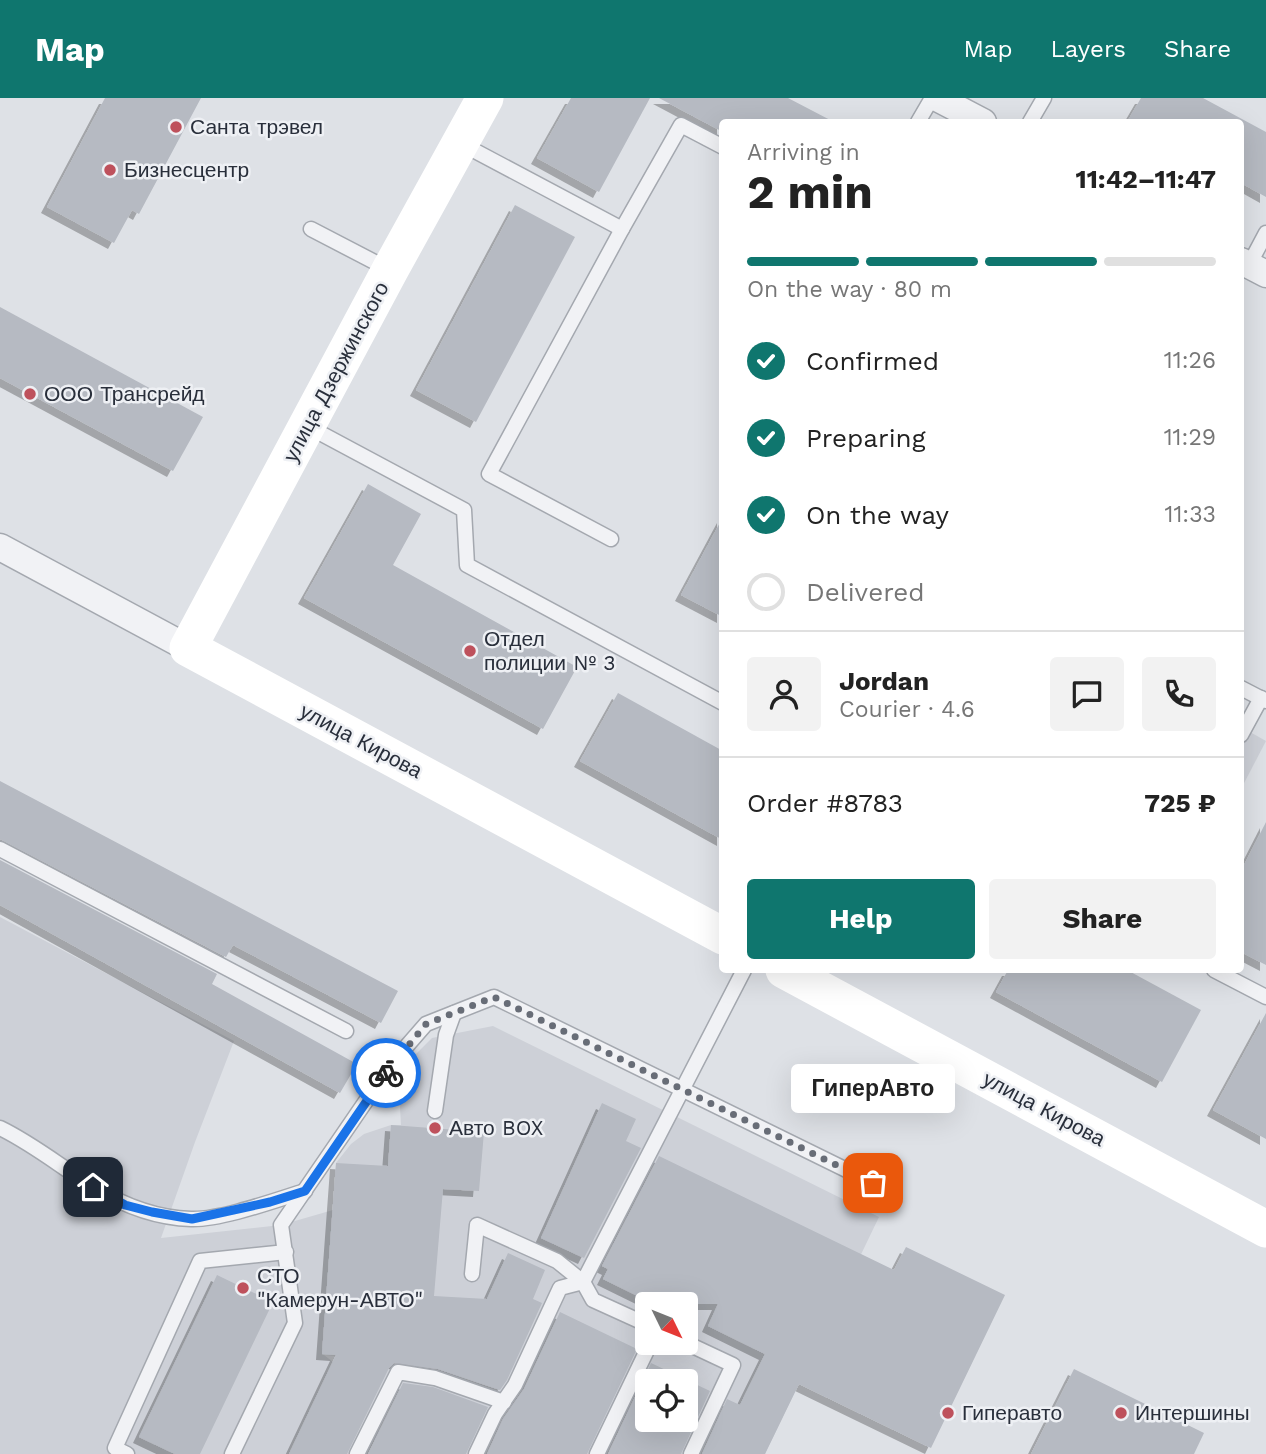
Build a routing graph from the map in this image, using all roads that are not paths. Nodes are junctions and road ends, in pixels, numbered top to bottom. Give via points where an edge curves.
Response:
1 (485, 98) edge
2 (934, 98) edge
3 (1044, 98) edge
4 (920, 119) edge
5 (976, 119) edge
6 (1032, 119) edge
7 (460, 143) junction
8 (719, 145) edge
9 (311, 229) dead end
10 (622, 229) junction
11 (1266, 233) edge
12 (1252, 267) edge
13 (390, 270) junction
14 (307, 426) junction
15 (611, 539) dead end
16 (0, 547) edge
17 (188, 648) junction
18 (1244, 690) edge
19 (1264, 700) edge
20 (719, 702) edge
21 (1244, 730) edge
22 (0, 849) edge
23 (719, 934) edge
24 (742, 973) edge
25 (790, 973) edge
26 (1220, 973) edge
27 (1266, 998) edge
28 (454, 1013) junction
29 (346, 1031) dead end
30 (682, 1088) junction
31 (435, 1111) dead end
32 (0, 1128) edge
33 (873, 1183) dead end
34 (305, 1191) junction
35 (1266, 1229) edge
36 (286, 1252) junction
37 (472, 1274) dead end
38 (583, 1282) junction
39 (635, 1319) edge
40 (698, 1349) edge
41 (645, 1355) edge
42 (504, 1402) junction
43 (127, 1454) edge
44 (232, 1454) edge
45 (357, 1454) edge
46 (476, 1454) edge
47 (597, 1454) edge
48 (691, 1454) edge

1 - 7 main road, улица Дзержинского
2 - 4 lane
2 - 5 street
3 - 6 lane
7 - 10 lane
7 - 13 main road, улица Дзержинского
8 - 10 lane via 681,125
9 - 13 lane
10 - 15 lane via 489,474
11 - 12 lane
13 - 14 main road, улица Дзержинского
14 - 17 main road, улица Дзержинского
14 - 20 lane via 464,510 467,565
16 - 17 street, улица Кирова
17 - 23 main road, улица Кирова
18 - 19 lane
19 - 21 lane
22 - 29 lane
24 - 30 lane
25 - 35 main road, улица Кирова
26 - 27 lane
28 - 30 lane via 494,997
28 - 31 lane via 446,1035
28 - 34 lane via 426,1024 392,1063
30 - 33 lane
30 - 38 lane
32 - 34 lane via 125,1205 152,1212 192,1219
34 - 36 lane via 281,1225
36 - 43 lane via 200,1261 115,1448
36 - 44 lane via 295,1323
37 - 38 lane via 477,1225 556,1261
38 - 39 lane via 593,1300
38 - 42 lane via 560,1288
40 - 48 lane via 733,1365
41 - 47 lane
42 - 45 lane via 435,1378 398,1372
42 - 46 lane

